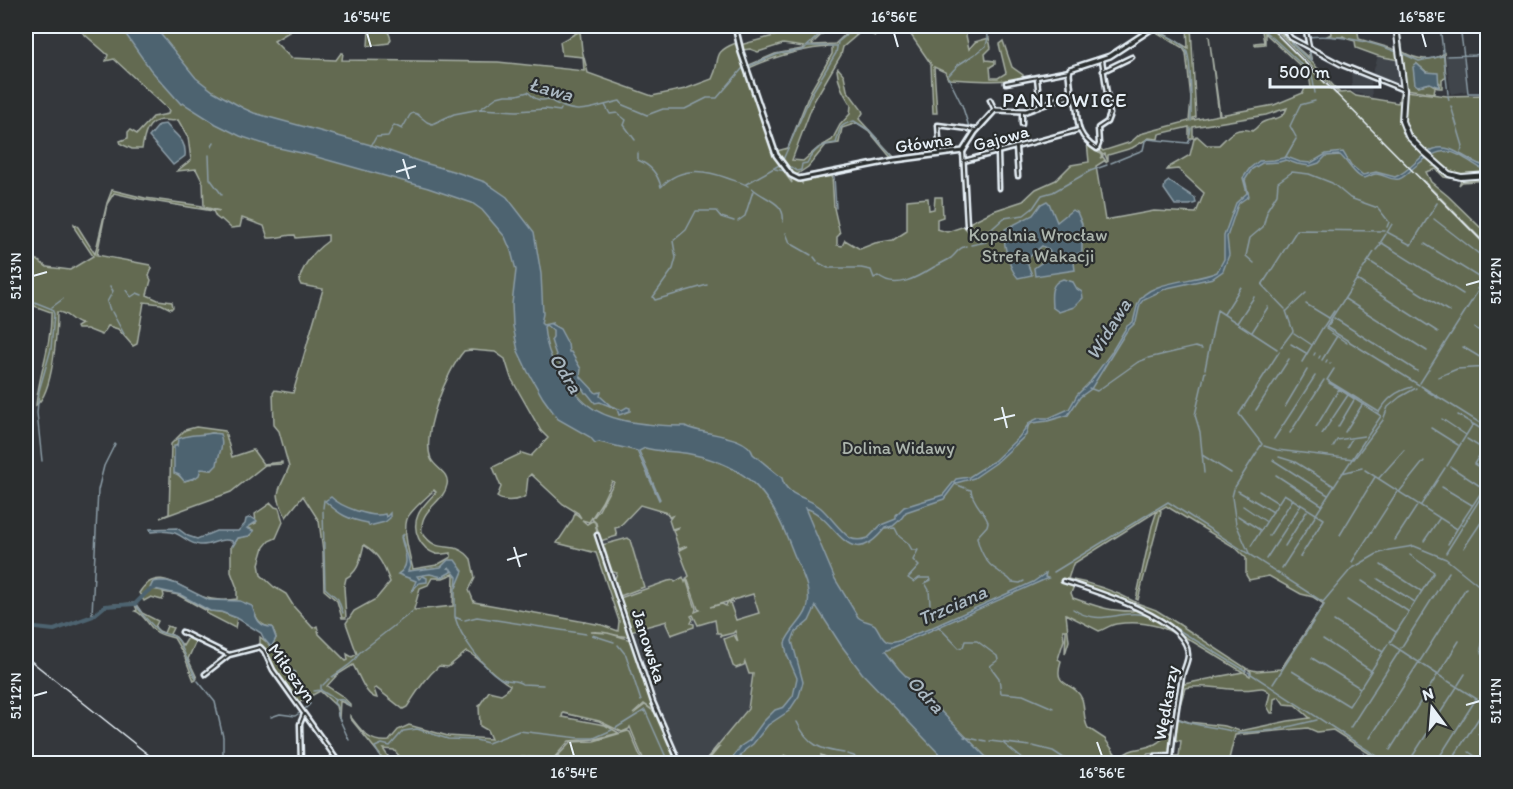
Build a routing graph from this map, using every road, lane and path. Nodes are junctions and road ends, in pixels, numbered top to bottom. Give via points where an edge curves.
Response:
1 (735, 26) edge
2 (1156, 26) edge
3 (1281, 26) edge
4 (1305, 26) edge
5 (1396, 26) edge
6 (1309, 47) junction
7 (1132, 57) dead end
8 (1102, 60) junction
9 (1069, 71) junction
10 (1103, 71) junction
11 (1037, 78) junction
12 (1006, 82) dead end
13 (1404, 90) junction
14 (1070, 94) junction
15 (990, 100) dead end
16 (1040, 106) junction
17 (995, 110) junction
18 (1022, 112) junction
19 (1022, 124) dead end
20 (976, 130) junction
21 (1078, 130) junction
22 (1016, 148) junction
23 (963, 151) junction
24 (998, 153) junction
25 (940, 154) junction
26 (964, 161) junction
27 (1018, 176) dead end
28 (1488, 176) edge
29 (999, 188) dead end
30 (967, 225) dead end
31 (597, 534) dead end
32 (1063, 581) dead end
33 (182, 632) dead end
34 (229, 655) junction
35 (205, 674) dead end
36 (305, 713) junction
37 (1171, 756) junction
38 (301, 764) edge
39 (340, 764) edge
40 (680, 764) edge
41 (1154, 764) edge
42 (1171, 764) edge

1 - 25 street, Główna via 775,153 796,178
2 - 8 street
3 - 6 street via 1288,36
4 - 6 street
5 - 13 main road
6 - 13 street
7 - 10 street
8 - 9 street
8 - 10 street
9 - 11 street
9 - 14 street
10 - 21 street via 1110,114 1098,128 1096,149
11 - 12 street
11 - 16 street
13 - 28 main road via 1403,126 1415,145 1456,176
14 - 16 street
14 - 21 street via 1075,101
15 - 17 street
16 - 18 street
17 - 18 street
17 - 20 street, Główna
18 - 19 street
20 - 23 street, Główna
20 - 25 street via 938,125
21 - 22 street, Gajowa
22 - 24 street, Gajowa
22 - 27 street
23 - 25 street, Główna
23 - 26 street
24 - 26 street, Gajowa
24 - 29 street
26 - 30 street
31 - 40 street, Janowska via 653,702
32 - 37 street, Wędkarzy via 1149,614 1180,635 1188,656
33 - 34 street
34 - 35 street, Miłoszyn
34 - 36 street, Miłoszyn via 256,647 262,649
36 - 38 street via 300,724
36 - 39 street, Miłoszyn
37 - 41 street via 1155,756
37 - 42 street, Wędkarzy

